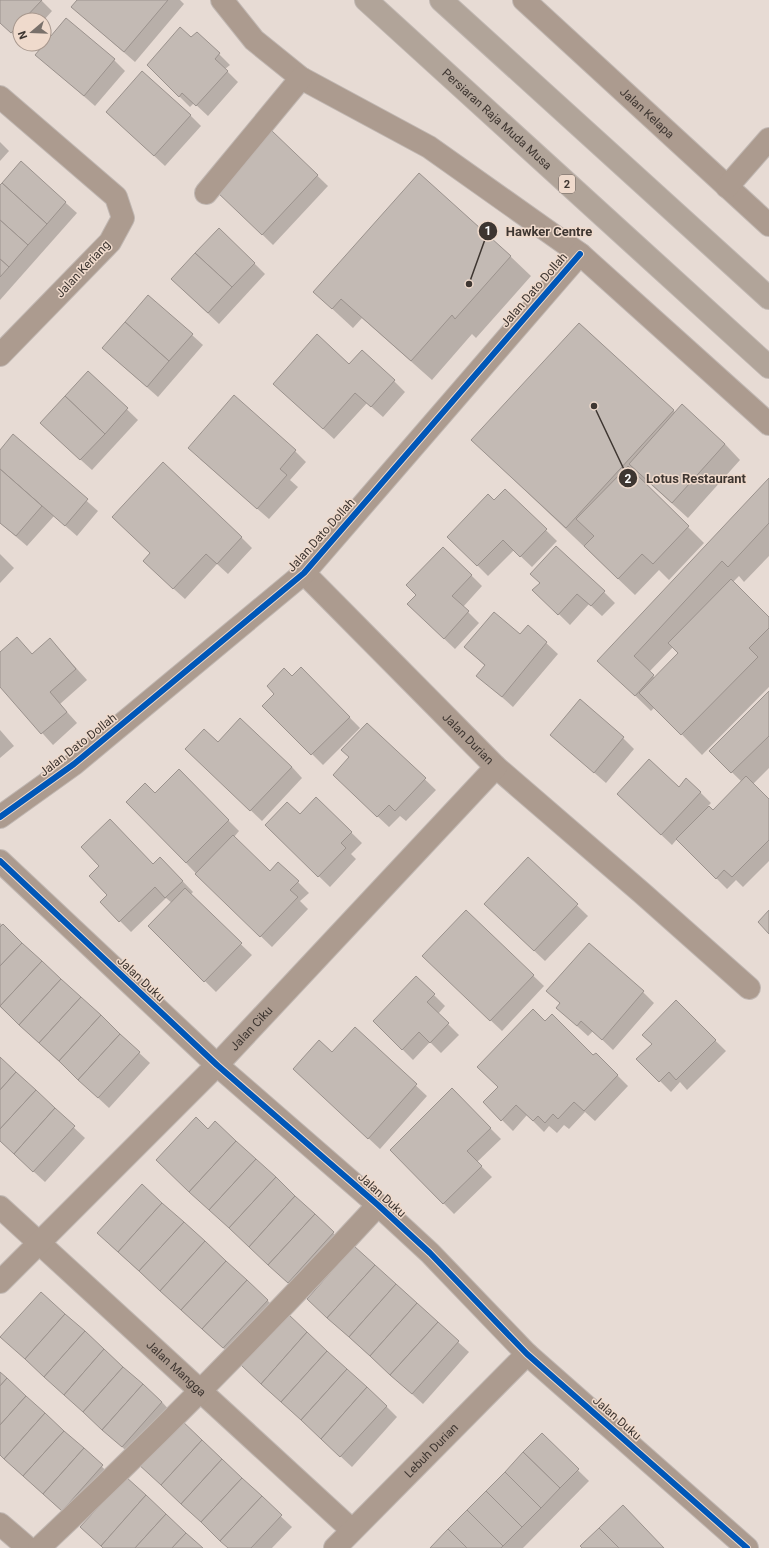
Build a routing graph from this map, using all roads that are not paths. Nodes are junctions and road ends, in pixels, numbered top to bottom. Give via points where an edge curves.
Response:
1 (222, 0) edge
2 (366, 0) edge
3 (441, 0) edge
4 (524, 0) edge
5 (301, 78) junction
6 (0, 97) edge
7 (769, 139) edge
8 (727, 187) junction
9 (206, 193) dead end
10 (769, 225) edge
11 (580, 254) junction
12 (769, 298) edge
13 (0, 355) edge
14 (769, 367) edge
15 (769, 424) edge
16 (304, 573) junction
17 (496, 768) junction
18 (0, 817) edge
19 (0, 861) edge
20 (749, 988) dead end
21 (216, 1065) junction
22 (378, 1205) junction
23 (0, 1207) edge
24 (38, 1243) junction
25 (0, 1282) edge
26 (528, 1354) junction
27 (200, 1389) junction
28 (0, 1524) edge
29 (352, 1530) junction
30 (738, 1545) edge
31 (28, 1548) edge
32 (39, 1548) edge
33 (335, 1548) edge

1 - 5 street via 254,40
2 - 14 highway, Persiaran Raja Muda Musa / 2
3 - 12 highway
4 - 8 street, Jalan Kelapa
5 - 9 street
5 - 11 street via 429,147
6 - 13 street, Jalan Keriang via 116,196 122,218 110,242
7 - 8 street
8 - 10 street, Jalan Kelapa
11 - 15 street
11 - 16 street, Jalan Dato Dollah
16 - 17 street, Jalan Durian
16 - 18 street, Jalan Dato Dollah via 74,764
17 - 20 street, Jalan Durian
17 - 21 street, Jalan Ciku
19 - 21 street, Jalan Duku
21 - 22 street, Jalan Duku
21 - 24 street, Jalan Ciku
22 - 26 street, Jalan Duku via 430,1253
22 - 27 street via 293,1297
23 - 24 street, Jalan Mangga
24 - 25 street, Jalan Ciku
24 - 27 street, Jalan Mangga
26 - 29 street, Lebuh Durian
26 - 30 street, Jalan Duku
27 - 29 street, Jalan Mangga
27 - 32 street via 117,1475
28 - 31 street
29 - 33 street, Lebuh Durian

